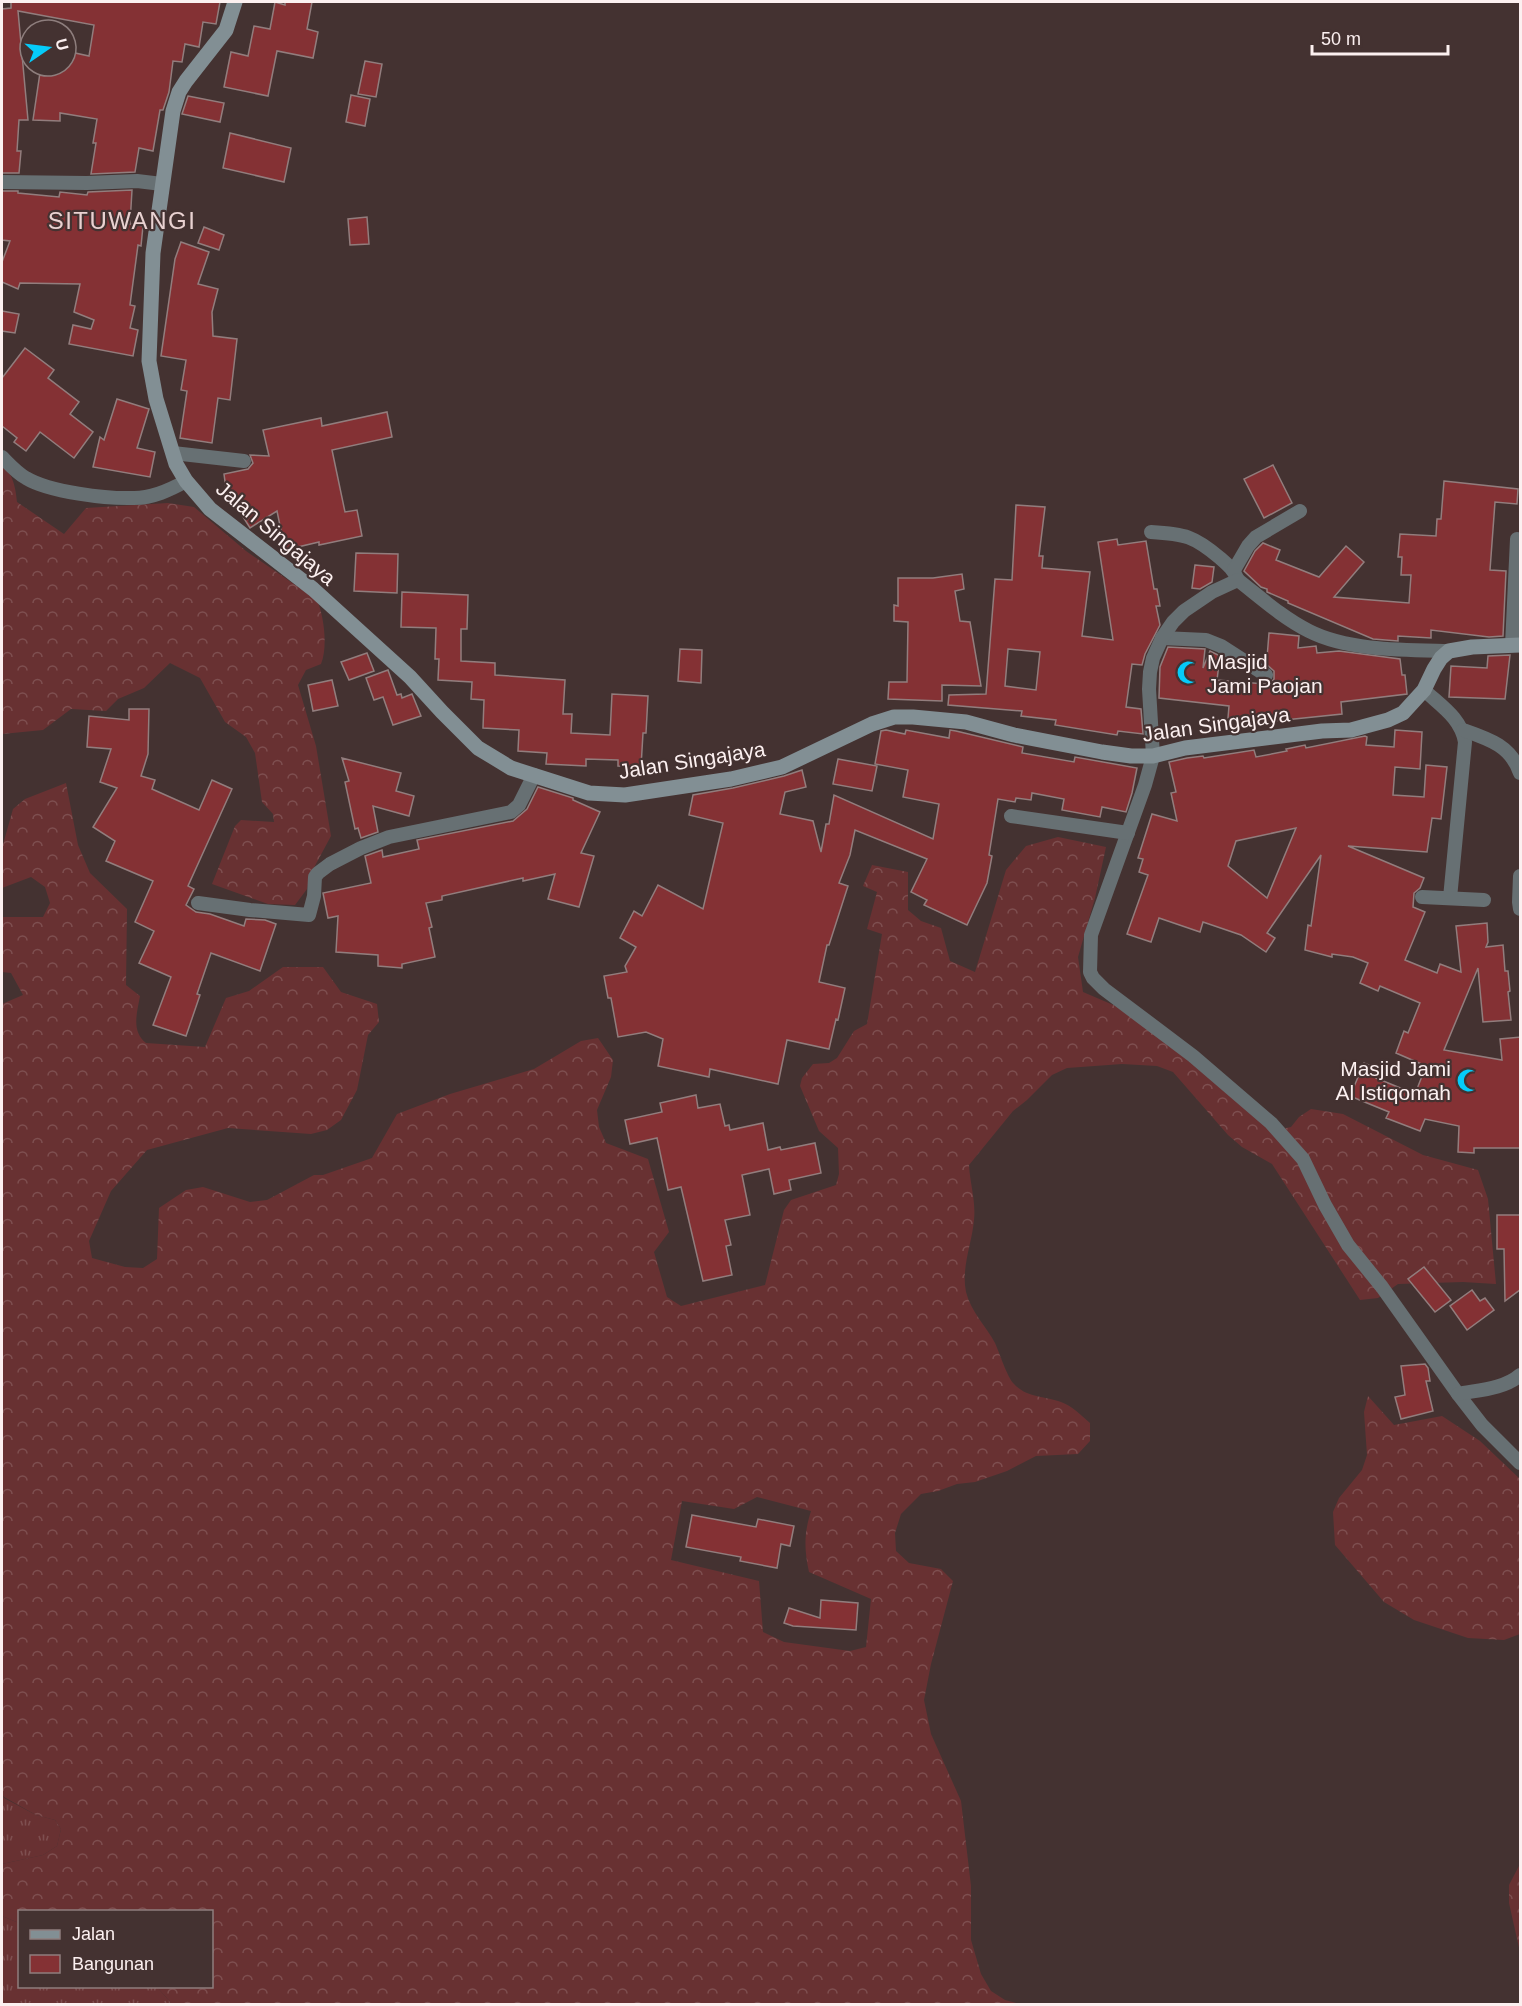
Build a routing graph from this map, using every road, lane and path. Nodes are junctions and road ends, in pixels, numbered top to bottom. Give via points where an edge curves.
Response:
1 (235, 2) edge
2 (2, 182) edge
3 (162, 184) junction
4 (173, 453) junction
5 (2, 457) edge
6 (244, 461) dead end
7 (186, 481) junction
8 (1300, 511) dead end
9 (1151, 532) dead end
10 (1517, 539) dead end
11 (1236, 575) junction
12 (1162, 638) junction
13 (1516, 645) edge
14 (1449, 651) junction
15 (1266, 675) dead end
16 (1424, 690) junction
17 (1463, 730) junction
18 (1153, 756) junction
19 (1521, 773) edge
20 (534, 775) junction
21 (1011, 816) dead end
22 (1128, 833) junction
23 (1521, 876) edge
24 (1422, 897) dead end
25 (1450, 898) junction
26 (1484, 900) dead end
27 (198, 903) dead end
28 (1521, 909) edge
29 (1521, 1376) edge
30 (1458, 1394) junction
31 (1521, 1463) edge

1 - 3 street, Jalan Singajaya via 226,30 179,92
2 - 3 street
3 - 4 street, Jalan Singajaya via 153,253 149,361
4 - 6 street
4 - 7 street, Jalan Singajaya
5 - 7 street via 25,478 79,493 135,498 165,493
7 - 20 street, Jalan Singajaya via 210,509 313,589 388,657 478,748 511,768
8 - 11 street via 1256,537
9 - 11 street via 1178,534 1202,542
10 - 13 street
11 - 12 street via 1184,611
11 - 14 street via 1272,608 1309,631 1335,641
12 - 15 street via 1206,640
12 - 18 street via 1150,672
13 - 14 street
14 - 16 street, Jalan Singajaya
16 - 17 street via 1457,719
16 - 18 street, Jalan Singajaya via 1403,713 1351,730 1185,747
17 - 19 street via 1495,741 1516,762
17 - 25 street via 1464,763
18 - 20 street, Jalan Singajaya via 1102,752 966,722 894,717 782,767 731,779 625,795 589,793
18 - 22 street
20 - 27 street via 519,805 511,812 389,837 330,864 315,878 309,915
21 - 22 street
22 - 30 street via 1091,934 1089,964 1093,978 1193,1056 1279,1132 1303,1160 1348,1245
23 - 28 street
24 - 25 street
25 - 26 street
29 - 30 street via 1496,1387
30 - 31 street via 1482,1425

